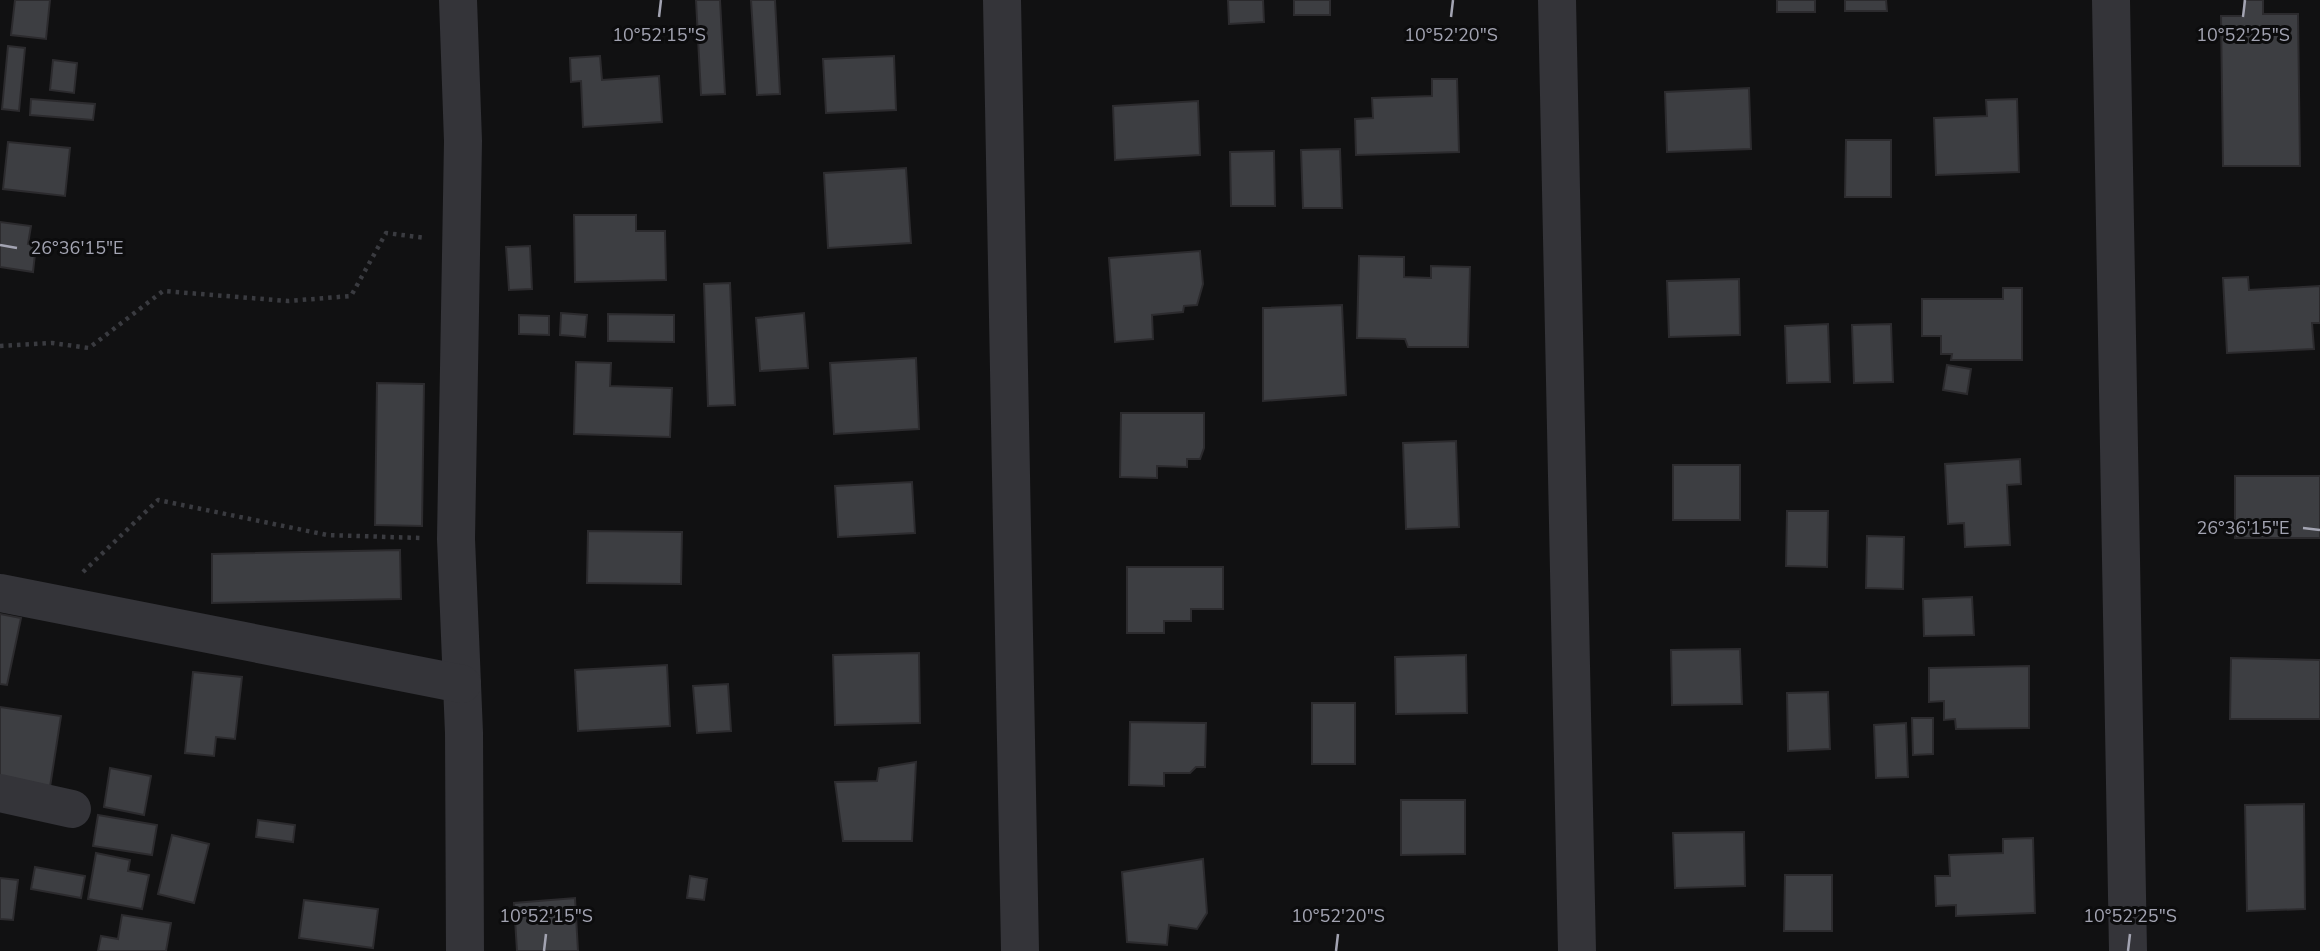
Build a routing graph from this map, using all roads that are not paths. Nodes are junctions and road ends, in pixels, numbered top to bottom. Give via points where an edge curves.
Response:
1 (458, 0) edge
2 (1002, 0) edge
3 (1557, 0) edge
4 (2111, 0) edge
5 (0, 593) edge
6 (462, 684) junction
7 (0, 793) edge
8 (72, 809) dead end
9 (466, 951) edge
10 (1020, 951) edge
11 (1577, 951) edge
12 (2128, 951) edge

1 - 6 street via 463,141 456,539
2 - 10 street
3 - 11 street
4 - 12 street
5 - 6 street
6 - 9 street
7 - 8 street

